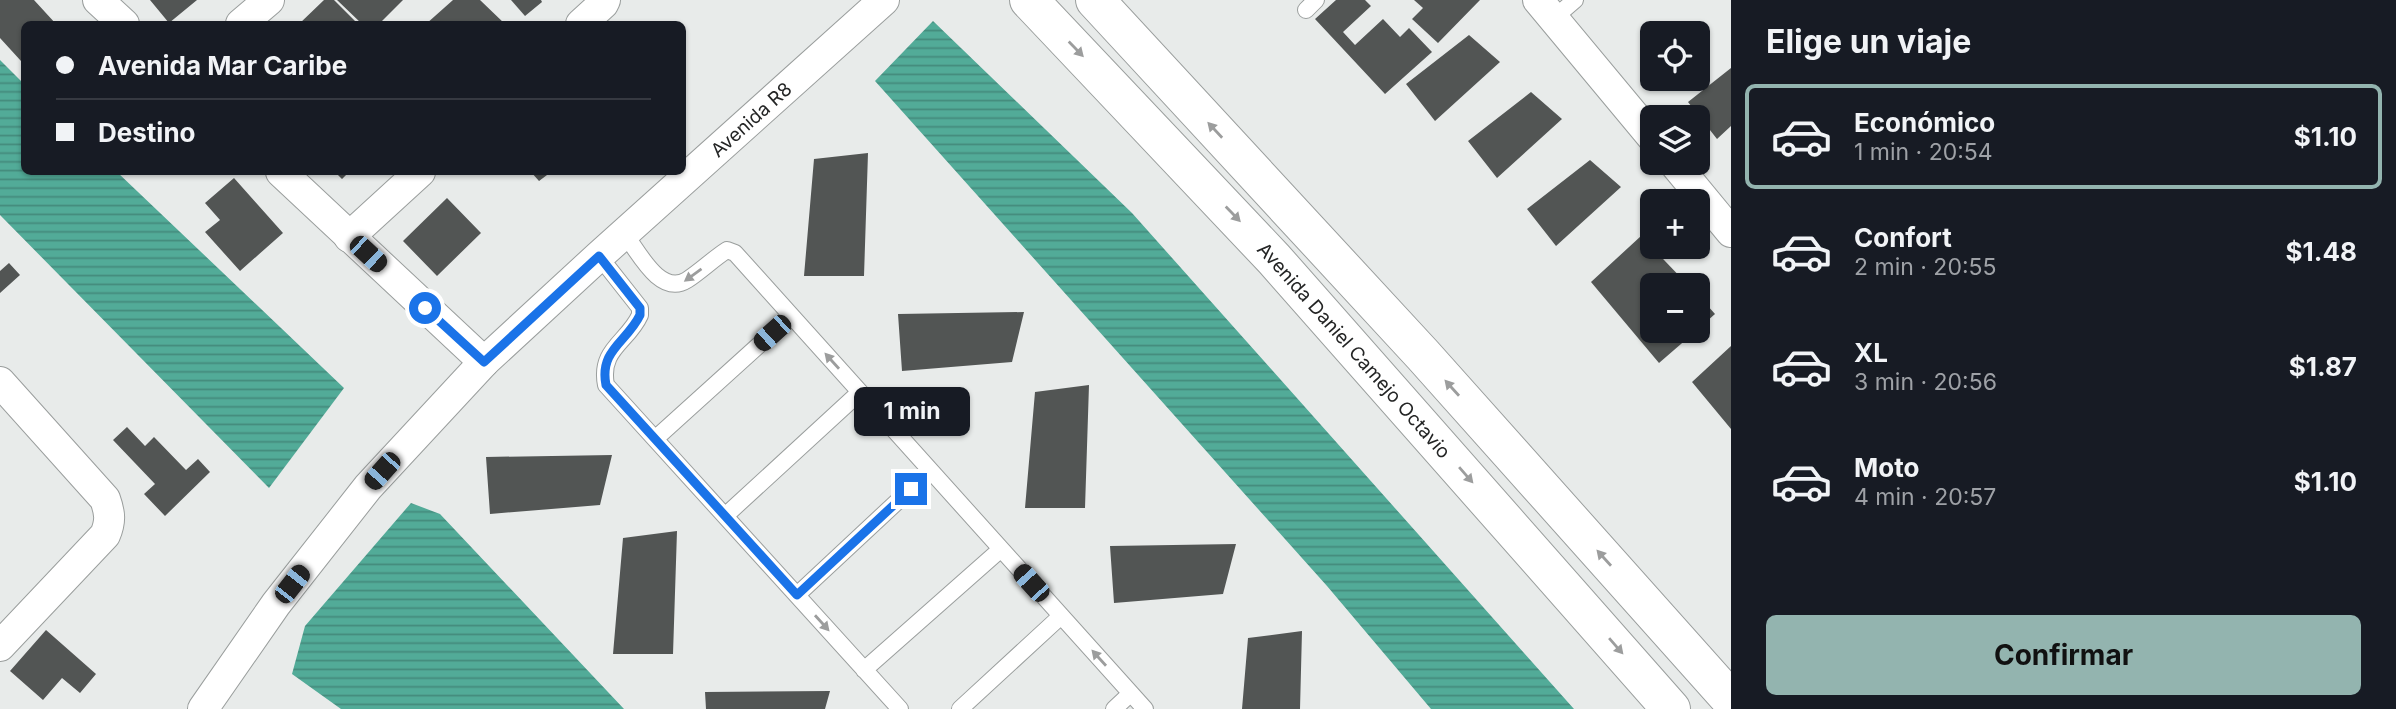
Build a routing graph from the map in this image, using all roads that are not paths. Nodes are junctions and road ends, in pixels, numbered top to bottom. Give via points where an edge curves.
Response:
1 (98, 0) edge
2 (269, 0) edge
3 (605, 0) edge
4 (884, 0) edge
5 (1029, 0) edge
6 (1095, 0) edge
7 (1555, 6) edge
8 (121, 21) edge
9 (245, 21) edge
10 (584, 21) edge
11 (1640, 121) edge
12 (284, 175) edge
13 (417, 175) edge
14 (1684, 175) edge
15 (1731, 232) edge
16 (624, 233) junction
17 (349, 237) junction
18 (599, 256) junction
19 (791, 316) junction
20 (484, 362) junction
21 (0, 382) edge
22 (860, 392) junction
23 (655, 439) junction
24 (930, 471) junction
25 (725, 516) junction
26 (1001, 550) junction
27 (797, 595) junction
28 (1061, 616) junction
29 (0, 646) edge
30 (864, 670) junction
31 (1130, 694) junction
32 (1731, 700) edge
33 (203, 709) edge
34 (900, 709) edge
35 (960, 709) edge
36 (1114, 709) edge
37 (1144, 709) edge
38 (1671, 709) edge

1 - 8 street
2 - 9 street
3 - 10 street
4 - 16 street, Avenida R8
5 -> 38 street, Avenida Daniel Camejo Octavio via 1274,258
32 -> 6 street via 1423,355
7 - 11 street
12 - 17 street
13 - 17 street
14 - 15 street
16 - 18 street, Avenida R8
19 -> 16 lane via 735,253 726,250 674,285 663,282
17 - 20 street
18 - 20 street, Avenida R8
18 - 23 lane via 640,308 640,315 608,356 606,385
22 -> 19 lane
19 - 23 lane
20 - 33 street, Avenida R8 via 368,487 276,604
21 - 29 street via 105,499 110,514 104,535
22 - 24 lane
22 - 25 lane
23 - 25 lane
24 - 26 lane
24 - 27 lane
25 - 27 lane
26 - 28 lane
26 - 30 lane
27 -> 30 lane
31 -> 28 lane
28 - 35 lane
30 - 34 lane
31 - 36 lane
31 - 37 lane

